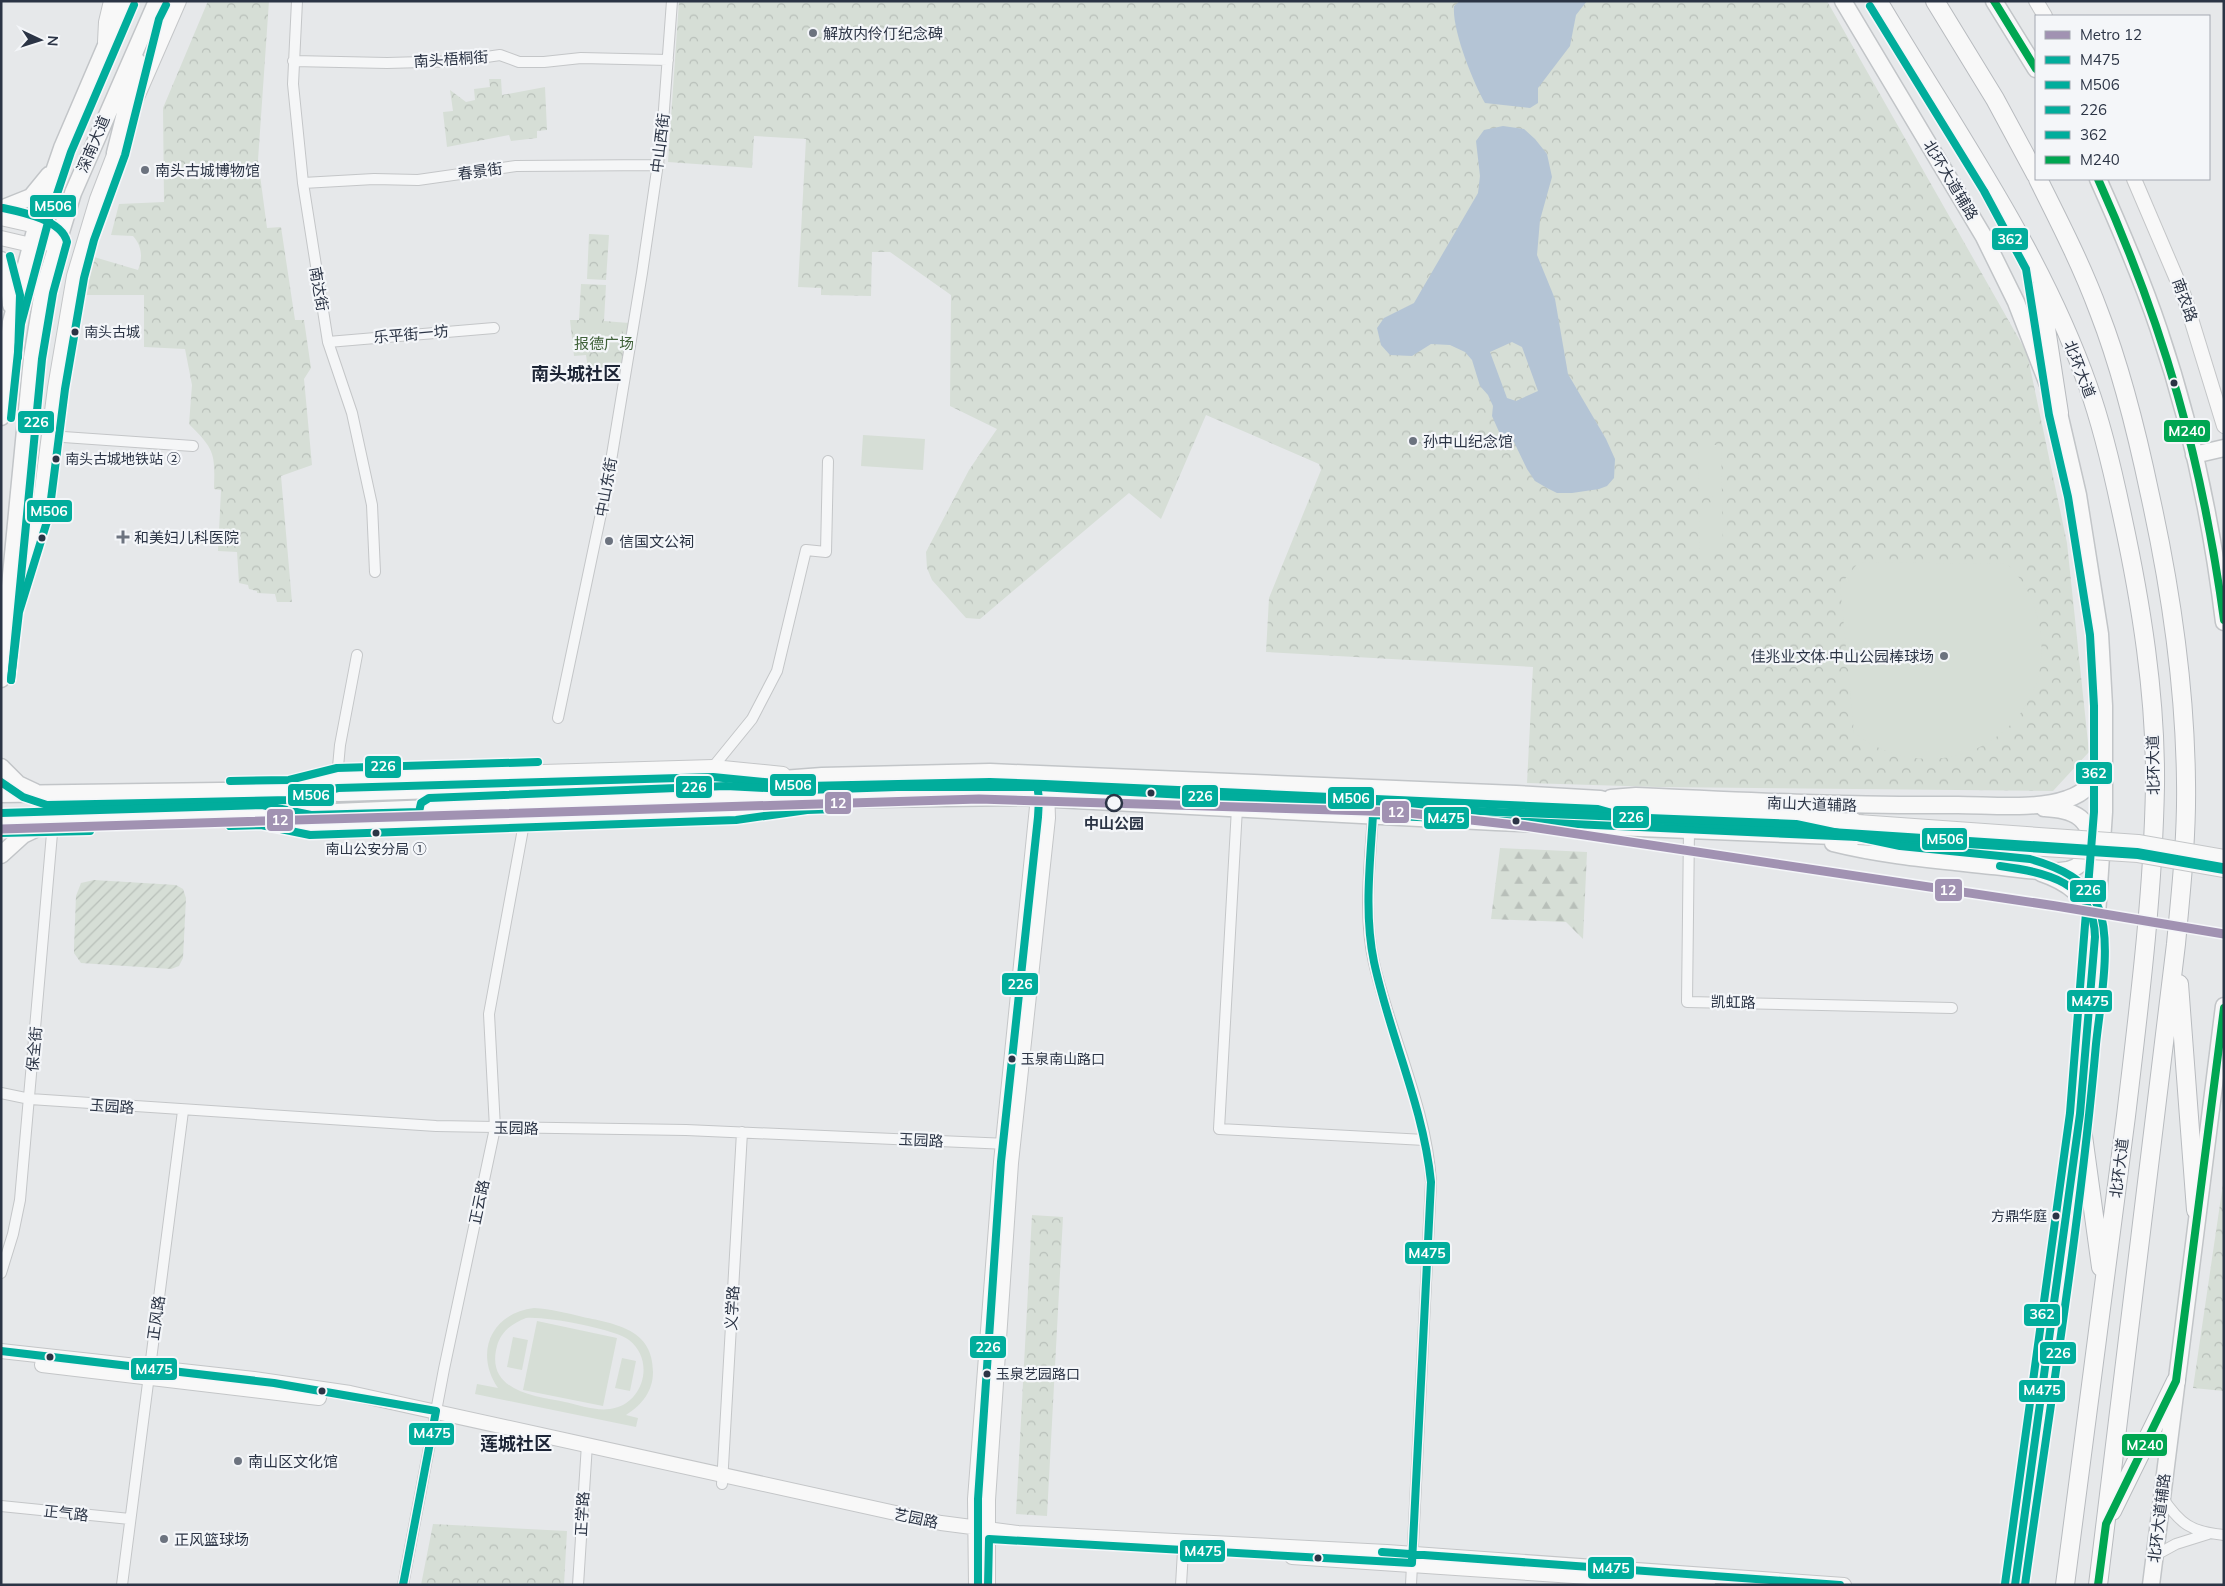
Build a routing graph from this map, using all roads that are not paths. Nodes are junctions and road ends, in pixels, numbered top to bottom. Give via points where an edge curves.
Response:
1 (111, 1) edge
2 (125, 1) edge
3 (179, 1) edge
4 (297, 1) edge
5 (672, 1) edge
6 (1843, 1) edge
7 (1878, 1) edge
8 (1935, 1) edge
9 (1994, 1) edge
10 (2036, 1) edge
11 (154, 9) edge
12 (2044, 15) edge
13 (104, 48) junction
14 (668, 60) junction
15 (293, 61) junction
16 (2035, 67) edge
17 (62, 148) junction
18 (115, 153) junction
19 (659, 165) junction
20 (2035, 173) edge
21 (2038, 180) edge
22 (2098, 180) edge
23 (2134, 180) edge
24 (302, 183) junction
25 (1, 209) edge
26 (1, 218) edge
27 (36, 226) junction
28 (1, 238) edge
29 (57, 242) junction
30 (31, 245) junction
31 (1, 260) edge
32 (2036, 266) junction
33 (640, 284) joint
34 (12, 322) junction
35 (494, 328) dead end
36 (328, 342) junction
37 (2059, 413) junction
38 (1, 417) edge
39 (2224, 426) edge
40 (49, 436) junction
41 (193, 446) dead end
42 (2224, 448) edge
43 (2194, 455) junction
44 (828, 461) dead end
45 (375, 572) dead end
46 (9, 610) junction
47 (2224, 622) edge
48 (357, 655) dead end
49 (1, 680) edge
50 (558, 718) dead end
51 (2104, 761) junction
52 (1, 767) edge
53 (713, 767) junction
54 (1045, 774) junction
55 (806, 776) junction
56 (337, 778) junction
57 (290, 790) junction
58 (1, 794) edge
59 (47, 795) junction
60 (1043, 798) junction
61 (1600, 799) junction
62 (648, 800) junction
63 (806, 800) junction
64 (2024, 805) junction
65 (1237, 808) junction
66 (633, 814) junction
67 (1373, 815) junction
68 (262, 816) junction
69 (526, 818) junction
70 (53, 822) junction
71 (1, 823) edge
72 (1599, 825) junction
73 (1796, 826) junction
74 (1689, 829) junction
75 (1858, 829) junction
76 (1, 855) edge
77 (2224, 856) edge
78 (2029, 869) junction
79 (2224, 870) edge
80 (2095, 944) junction
81 (2176, 944) junction
82 (2224, 1006) edge
83 (1952, 1008) dead end
84 (1, 1094) edge
85 (25, 1099) junction
86 (1, 1102) edge
87 (184, 1111) junction
88 (2080, 1114) junction
89 (495, 1128) junction
90 (742, 1132) junction
91 (1426, 1140) junction
92 (1008, 1144) junction
93 (2196, 1210) junction
94 (1, 1273) edge
95 (2104, 1293) junction
96 (1, 1351) edge
97 (1, 1360) edge
98 (149, 1372) junction
99 (2176, 1381) junction
100 (435, 1415) junction
101 (586, 1449) junction
102 (722, 1479) junction
103 (2162, 1496) junction
104 (1, 1506) edge
105 (130, 1519) junction
106 (2106, 1524) junction
107 (982, 1533) junction
108 (2209, 1534) junction
109 (2224, 1535) edge
110 (1183, 1551) junction
111 (2154, 1556) junction
112 (1412, 1559) junction
113 (122, 1585) edge
114 (403, 1585) edge
115 (578, 1585) edge
116 (976, 1585) edge
117 (988, 1585) edge
118 (1182, 1585) edge
119 (1411, 1585) edge
120 (1708, 1585) edge
121 (1844, 1585) edge
122 (2016, 1585) edge
123 (2065, 1585) edge
124 (2098, 1585) edge
125 (2102, 1585) edge
126 (2151, 1585) edge

1 - 13 street
2 - 13 main road, 深南大道
3 - 18 street
4 - 15 street, 南达街
5 - 14 street, 中山西街
6 - 37 main road, 北环大道辅路 via 1984,237 2016,302
7 - 32 highway, 北环大道 via 1993,186
8 - 20 highway via 1995,99
9 - 16 main road
10 - 12 street
11 - 18 main road
11 - 29 main road, 深南大道 via 90,150
13 - 17 main road, 深南大道
14 - 15 street, 南头梧桐街 via 581,58 519,62 500,55 460,61
14 - 19 street, 中山西街
15 - 24 street, 南达街 via 294,110
17 - 25 main road via 40,187 31,196
17 - 27 main road, 深南大道
18 - 40 street via 87,229 74,276
19 - 24 street, 春景街 via 516,166 418,180
19 - 33 street, 中山西街
21 - 81 highway, 北环大道 via 2100,313 2122,379 2160,537 2174,622 2184,719 2183,872
22 - 43 main road via 2160,331
23 - 39 street, 南农路 via 2184,296
24 - 36 street, 南达街
26 - 27 street
27 - 29 street
27 - 30 main road, 深南大道
28 - 30 street
29 - 30 street
29 - 46 main road, 深南大道 via 43,291 32,358
30 - 34 main road, 深南大道
31 - 34 main road via 10,290
32 - 37 highway
32 - 95 highway, 北环大道 via 2088,387 2113,472 2143,628 2152,712 2154,800 2146,948
33 - 50 street, 中山东街 via 607,485
34 - 38 main road, 深南大道
35 - 36 street, 乐平街一坊
36 - 45 street, 南达街 via 352,413 366,472 372,505
37 - 51 main road, 北环大道辅路 via 2078,495 2100,634
40 - 41 street
40 - 46 street via 39,514
42 - 43 main road
43 - 47 main road
44 - 53 street via 826,552 806,550 777,671 752,719
46 - 49 main road, 深南大道
48 - 56 street
51 - 64 main road via 2095,780 2085,790 2052,803
51 - 80 main road, 北环大道辅路 via 2102,868
52 - 59 main road via 18,784
53 - 55 street
53 - 56 street
54 - 55 main road
54 - 60 street
54 - 61 main road
55 - 57 main road via 413,792
56 - 57 street
57 - 59 main road
58 - 59 main road
60 - 63 main road
60 - 65 main road
60 - 92 street
61 - 64 main road, 南山大道辅路 via 1636,796 1814,805
61 - 72 street
61 - 73 main road via 1635,809
62 - 63 main road via 726,796
62 - 66 main road
62 - 68 main road
63 - 66 street via 736,810
64 - 78 main road via 2068,812 2081,819 2089,834 2089,853 2078,866 2058,871
65 - 67 main road
65 - 91 street via 1219,1129
66 - 69 street
67 - 72 main road
67 - 91 street via 1369,919 1373,956
68 - 69 street via 310,825
68 - 70 main road
69 - 89 street, 正云路 via 488,1014
70 - 71 main road
70 - 76 main road via 23,835
70 - 85 street, 保全街
72 - 74 main road
73 - 74 main road
73 - 75 main road
73 - 78 main road, 南山大道辅路 via 1891,855
74 - 83 street, 凯虹路 via 1687,1002
75 - 77 street, bridge via 2138,842
75 - 79 street, bridge via 2138,855
78 - 80 main road via 2056,879 2083,899 2093,917
80 - 88 main road, 北环大道辅路
81 - 93 highway
81 - 106 highway, 北环大道
82 - 93 main road, 北环大道辅路
84 - 85 street
85 - 86 street
85 - 87 street, 玉园路
85 - 94 street, 保全街 via 20,1200
87 - 89 street, 玉园路
87 - 98 street, 正风路
88 - 95 highway
88 - 122 main road, 北环大道辅路
89 - 90 street, 玉园路
89 - 100 street, 正云路
90 - 92 street, 玉园路
90 - 102 street, 义学路
91 - 112 street via 1430,1196
92 - 107 street via 988,1500
93 - 99 main road, 北环大道辅路
95 - 123 highway, 北环大道
96 - 98 street, 艺园路
97 - 98 street, 艺园路
98 - 100 street, 艺园路
98 - 105 street, 正风路
99 - 103 main road, 北环大道辅路
99 - 106 highway
100 - 101 street, 艺园路
100 - 114 street, 正云路
101 - 102 street, 艺园路
101 - 115 street, 正学路
102 - 107 street, 艺园路
103 - 108 street via 2182,1522
103 - 111 main road, 北环大道辅路
104 - 105 street, 正气路
105 - 113 street, 正风路
106 - 124 highway, 北环大道
106 - 125 highway
107 - 110 street, 艺园路 via 1017,1542
107 - 112 street, 艺园路
107 - 116 street
107 - 117 street
108 - 109 street
108 - 111 street via 2176,1544
110 - 112 street, 艺园路
110 - 118 street
111 - 126 main road, 北环大道辅路
112 - 119 street
112 - 120 street, 艺园路
112 - 121 street, 艺园路

